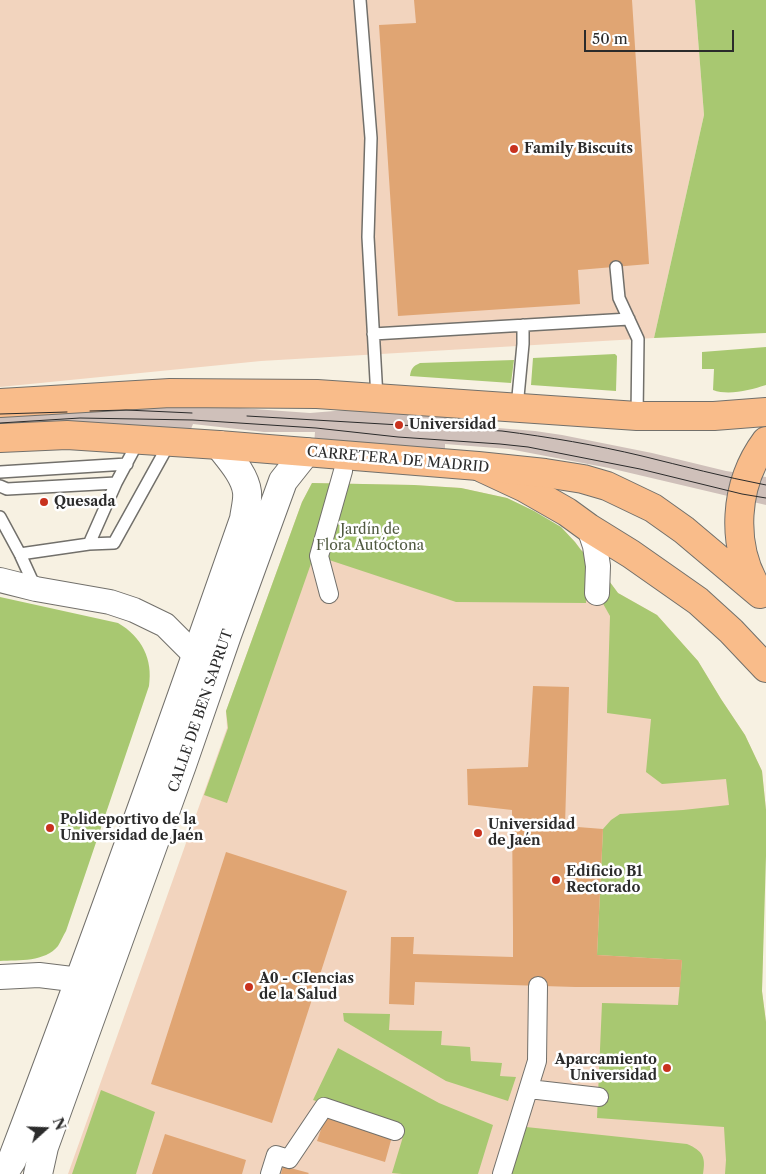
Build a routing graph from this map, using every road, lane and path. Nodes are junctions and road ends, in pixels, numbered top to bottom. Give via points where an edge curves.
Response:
1 (360, 0) edge
2 (616, 267) dead end
3 (629, 319) junction
4 (523, 325) junction
5 (373, 334) junction
6 (377, 398) junction
7 (0, 403) edge
8 (517, 407) junction
9 (766, 412) edge
10 (637, 416) junction
11 (0, 438) edge
12 (139, 439) junction
13 (170, 441) junction
14 (766, 441) edge
15 (219, 445) junction
16 (306, 452) junction
17 (127, 464) junction
18 (478, 466) junction
19 (343, 471) dead end
20 (0, 472) edge
21 (116, 483) junction
22 (0, 486) edge
23 (0, 517) edge
24 (589, 528) junction
25 (89, 544) junction
26 (20, 554) junction
27 (631, 554) junction
28 (0, 580) edge
29 (36, 589) junction
30 (328, 594) dead end
31 (763, 599) edge
32 (196, 656) junction
33 (766, 668) edge
34 (0, 977) edge
35 (80, 980) junction
36 (538, 986) dead end
37 (529, 1088) junction
38 (599, 1097) dead end
39 (395, 1131) dead end
40 (0, 1174) edge
41 (38, 1174) edge
42 (270, 1174) edge
43 (502, 1174) edge

1 - 5 lane via 371,138 368,237
2 - 3 lane via 619,298
3 - 4 lane
3 - 10 lane via 638,339
4 - 5 lane
4 - 8 lane
5 - 6 lane
6 - 7 main road via 317,394 170,393
6 - 8 main road
8 - 10 main road
9 - 10 main road
11 - 12 main road, CARRETERA DE MADRID via 67,435
12 - 13 main road, CARRETERA DE MADRID
12 - 17 lane
13 - 15 main road, CARRETERA DE MADRID
13 - 25 lane via 114,543
14 - 31 main road via 745,481 740,512 743,554
15 - 16 main road, CARRETERA DE MADRID
15 - 32 street, CALLE DE BEN SAPRUT via 243,478 247,499 244,519
16 - 18 main road, CARRETERA DE MADRID
16 - 41 street, CALLE DE BEN SAPRUT via 283,481 47,1138
17 - 20 lane
17 - 21 lane
18 - 24 main road via 525,488
18 - 31 main road, CARRETERA DE MADRID via 545,473 607,486 653,508 684,530
19 - 30 street via 319,556
21 - 22 lane via 6,490
21 - 25 lane
23 - 26 lane
24 - 27 main road
24 - 27 street via 598,566 597,593 605,574 617,559
25 - 26 lane
26 - 29 lane
27 - 33 main road via 698,601
28 - 29 street, CALLE DE BEN SAPRUT
29 - 32 street, CALLE DE BEN SAPRUT via 110,602 134,610 165,625
32 - 35 street, CALLE DE BEN SAPRUT
34 - 35 street via 39,975
35 - 40 street, CALLE DE BEN SAPRUT via 12,1160 6,1171
36 - 37 street via 537,1061
37 - 38 street
37 - 43 street
39 - 42 street via 324,1107 289,1160 276,1154

